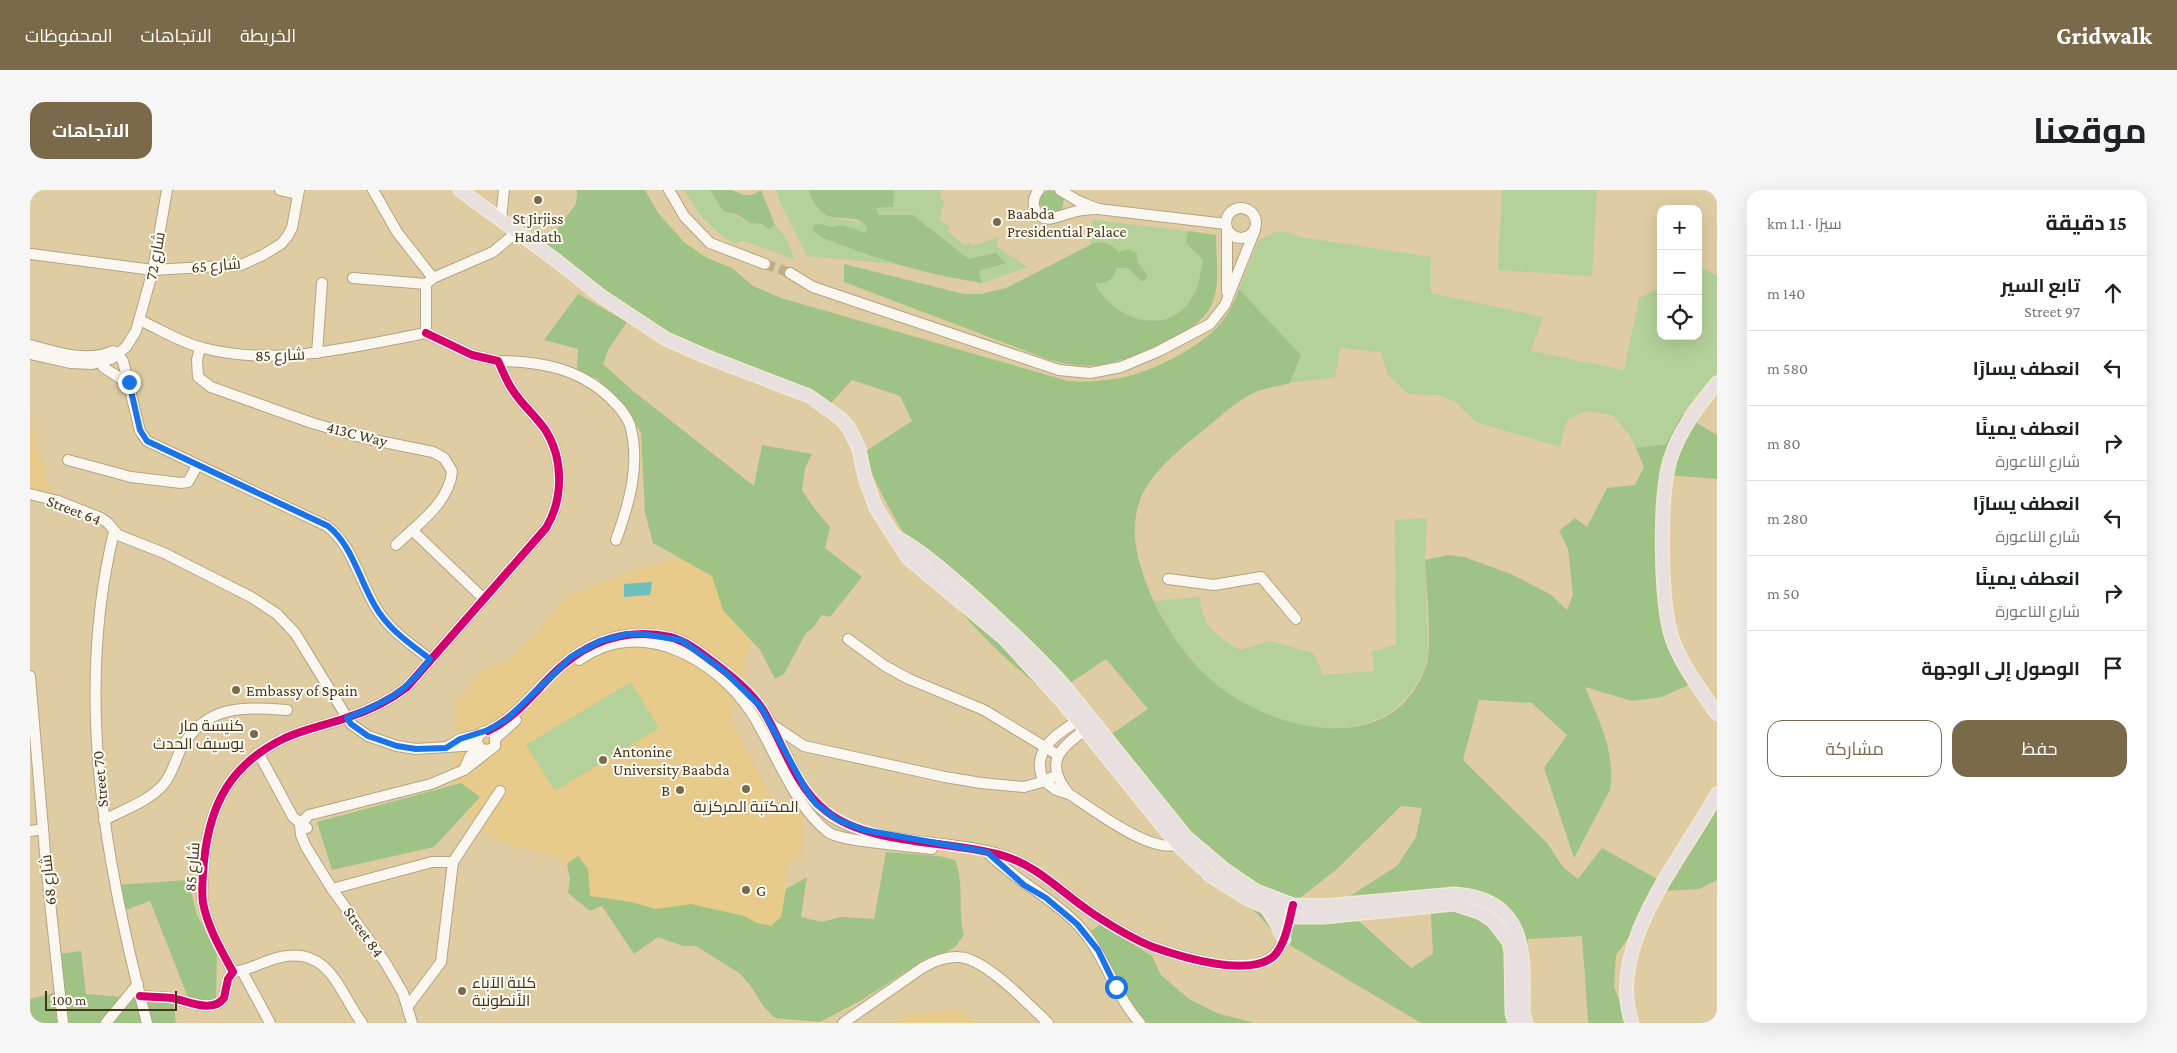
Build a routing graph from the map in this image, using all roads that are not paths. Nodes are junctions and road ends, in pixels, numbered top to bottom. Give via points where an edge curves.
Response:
1 (167, 190) edge
2 (280, 190) edge
3 (373, 190) edge
4 (460, 190) edge
5 (504, 190) edge
6 (669, 190) edge
7 (1039, 190) edge
8 (1060, 190) edge
9 (298, 192) edge
10 (1098, 209) junction
11 (501, 219) junction
12 (1226, 226) junction
13 (1255, 230) junction
14 (518, 232) junction
15 (31, 254) edge
16 (765, 264) tunnel mouth
17 (153, 270) junction
18 (790, 273) tunnel mouth
19 (354, 278) dead end
20 (430, 281) junction
21 (322, 283) dead end
22 (1227, 299) junction
23 (138, 323) junction
24 (426, 333) junction
25 (30, 345) edge
26 (200, 348) junction
27 (30, 354) edge
28 (317, 354) junction
29 (119, 359) junction
30 (498, 361) junction
31 (108, 369) junction
32 (1717, 383) edge
33 (130, 389) junction
34 (68, 460) dead end
35 (197, 466) junction
36 (30, 494) edge
37 (412, 530) junction
38 (114, 532) junction
39 (616, 540) dead end
40 (396, 545) dead end
41 (1168, 579) dead end
42 (484, 599) junction
43 (1296, 619) dead end
44 (848, 639) dead end
45 (695, 654) junction
46 (430, 659) junction
47 (30, 676) edge
48 (287, 710) dead end
49 (1717, 714) edge
50 (347, 718) junction
51 (1086, 723) junction
52 (771, 724) junction
53 (488, 730) junction
54 (1062, 731) junction
55 (496, 738) junction
56 (1071, 741) junction
57 (478, 742) junction
58 (804, 746) junction
59 (1043, 747) junction
60 (489, 750) junction
61 (259, 754) junction
62 (787, 755) junction
63 (1058, 755) junction
64 (1039, 768) junction
65 (464, 770) junction
66 (1056, 771) junction
67 (1044, 781) junction
68 (500, 791) dead end
69 (1069, 794) junction
70 (1717, 794) edge
71 (104, 820) junction
72 (304, 826) junction
73 (43, 829) junction
74 (30, 831) edge
75 (1182, 841) junction
76 (990, 854) junction
77 (453, 862) junction
78 (332, 888) junction
79 (1266, 908) junction
80 (1291, 911) junction
81 (1284, 939) junction
82 (1514, 939) junction
83 (238, 971) junction
84 (138, 984) junction
85 (140, 996) junction
86 (408, 1006) junction
87 (63, 1023) edge
88 (106, 1023) edge
89 (148, 1023) edge
90 (270, 1023) edge
91 (362, 1023) edge
92 (412, 1023) edge
93 (843, 1023) edge
94 (1048, 1023) edge
95 (1140, 1023) edge
96 (1515, 1023) edge
97 (1526, 1023) edge
98 (1632, 1023) edge

1 - 17 street, شارع 72
2 - 9 street
3 - 20 street
4 - 11 main road
5 - 11 street
6 - 16 street via 684,216 710,242
7 - 10 street via 1034,204 1037,213 1044,218
8 - 10 street
9 - 17 street, شارع 65 via 292,228 287,237 252,261 241,265
10 - 12 street
11 - 14 main road
12 - 13 street via 1232,235 1240,238
12 - 13 street via 1228,216 1234,210 1247,208 1256,218
12 - 22 street
13 - 22 street
14 - 20 street via 493,252
14 - 51 main road via 601,296 666,339 810,396 840,418 854,438 876,508 892,535 916,548 1041,660
15 - 17 street, شارع 65
17 - 23 street, شارع 72
18 - 22 street via 813,287 1075,373 1110,370 1159,351 1212,322
19 - 20 street
20 - 24 street
21 - 28 street
23 - 26 street, شارع 85
23 - 29 street
23 - 29 street via 115,350
24 - 28 street, شارع 85
24 - 30 street via 472,355
25 - 29 street via 74,356
26 - 28 street, شارع 85 via 243,356
26 - 37 street, 413C Way via 196,360 198,377 211,387 312,423 433,452 444,458 452,471 449,487 432,512
27 - 31 street
29 - 31 street
29 - 31 street via 122,374
29 - 33 street
30 - 39 street via 529,362 571,371 600,389 624,413 633,443 634,468 628,506
30 - 42 street, شارع 85 via 513,392 551,441 560,487 554,515 546,528
31 - 33 street
32 - 49 main road via 1698,406 1670,461 1663,548 1666,606 1673,639
33 - 35 street via 140,430 147,441
34 - 35 street via 131,477 181,483 188,482
35 - 46 street via 312,518 335,532 384,620 400,637
36 - 38 street, Street 64 via 101,518
37 - 40 street, 413C Way
37 - 42 street
38 - 50 street, Street 64 via 220,581 277,614 295,633
38 - 71 street, Street 70 via 103,574 95,665 98,778
41 - 43 street via 1214,585 1261,577
42 - 46 street, شارع 85
44 - 59 street via 901,675 984,710
45 - 52 street via 745,690
45 - 53 street via 681,640 657,635 628,634 600,641 571,657 517,711
45 - 55 street via 655,642 636,641 600,649 566,670
45 - 76 street via 740,698 804,805 830,834
46 - 50 street, شارع 85 via 416,680 394,696
47 - 73 street, شارع 68
48 - 71 street via 236,708 210,718 188,738 167,780 158,790
50 - 57 street, Street 64 via 368,736 397,746 446,748 460,739
50 - 61 street, شارع 85 via 287,738
51 - 54 street
51 - 56 street
51 - 75 main road
52 - 58 street
52 - 62 street
53 - 55 street
53 - 57 street
54 - 56 street
54 - 59 street
55 - 60 street via 495,746
56 - 63 street
57 - 60 street
57 - 65 street
58 - 62 street
58 - 67 street via 981,783 1024,787
59 - 63 street
59 - 64 street
60 - 65 street, Street 84
61 - 72 street via 293,818
61 - 83 street, شارع 85 via 240,771 216,805 205,854 203,902 214,936
62 - 76 street via 816,804 838,820 884,835
63 - 66 street
64 - 66 street
64 - 67 street
65 - 72 street, Street 84 via 432,784 315,814
66 - 67 street
66 - 69 street
67 - 69 street
68 - 77 street
69 - 75 street via 1149,842 1167,847
70 - 98 main road via 1643,920 1632,948 1626,984
71 - 84 street, Street 70 via 120,912
72 - 78 street, Street 84 via 306,847
73 - 74 street
73 - 87 street, شارع 68
75 - 79 main road via 1228,888
75 - 80 main road via 1256,892
76 - 81 street via 1012,859 1042,875 1092,913 1152,946 1212,962 1244,966 1270,958
76 - 95 street via 1024,885 1046,898 1077,924 1098,950 1122,1000
77 - 78 street via 432,862
77 - 86 street via 441,962
78 - 86 street, Street 84 via 385,962
79 - 80 main road
79 - 81 main road
80 - 81 street
80 - 82 main road via 1428,895 1465,894 1493,904 1506,916
82 - 96 main road via 1511,953
82 - 97 main road via 1523,954 1523,1013
83 - 85 street via 228,979 224,998 216,1004 200,1005
83 - 90 street, شارع 85
83 - 91 street via 280,957 308,957 325,967 338,982
84 - 85 street, Street 70
84 - 88 street
85 - 89 street, Street 70
86 - 92 street, Street 84
93 - 94 street via 922,968 935,961 958,957 977,962

